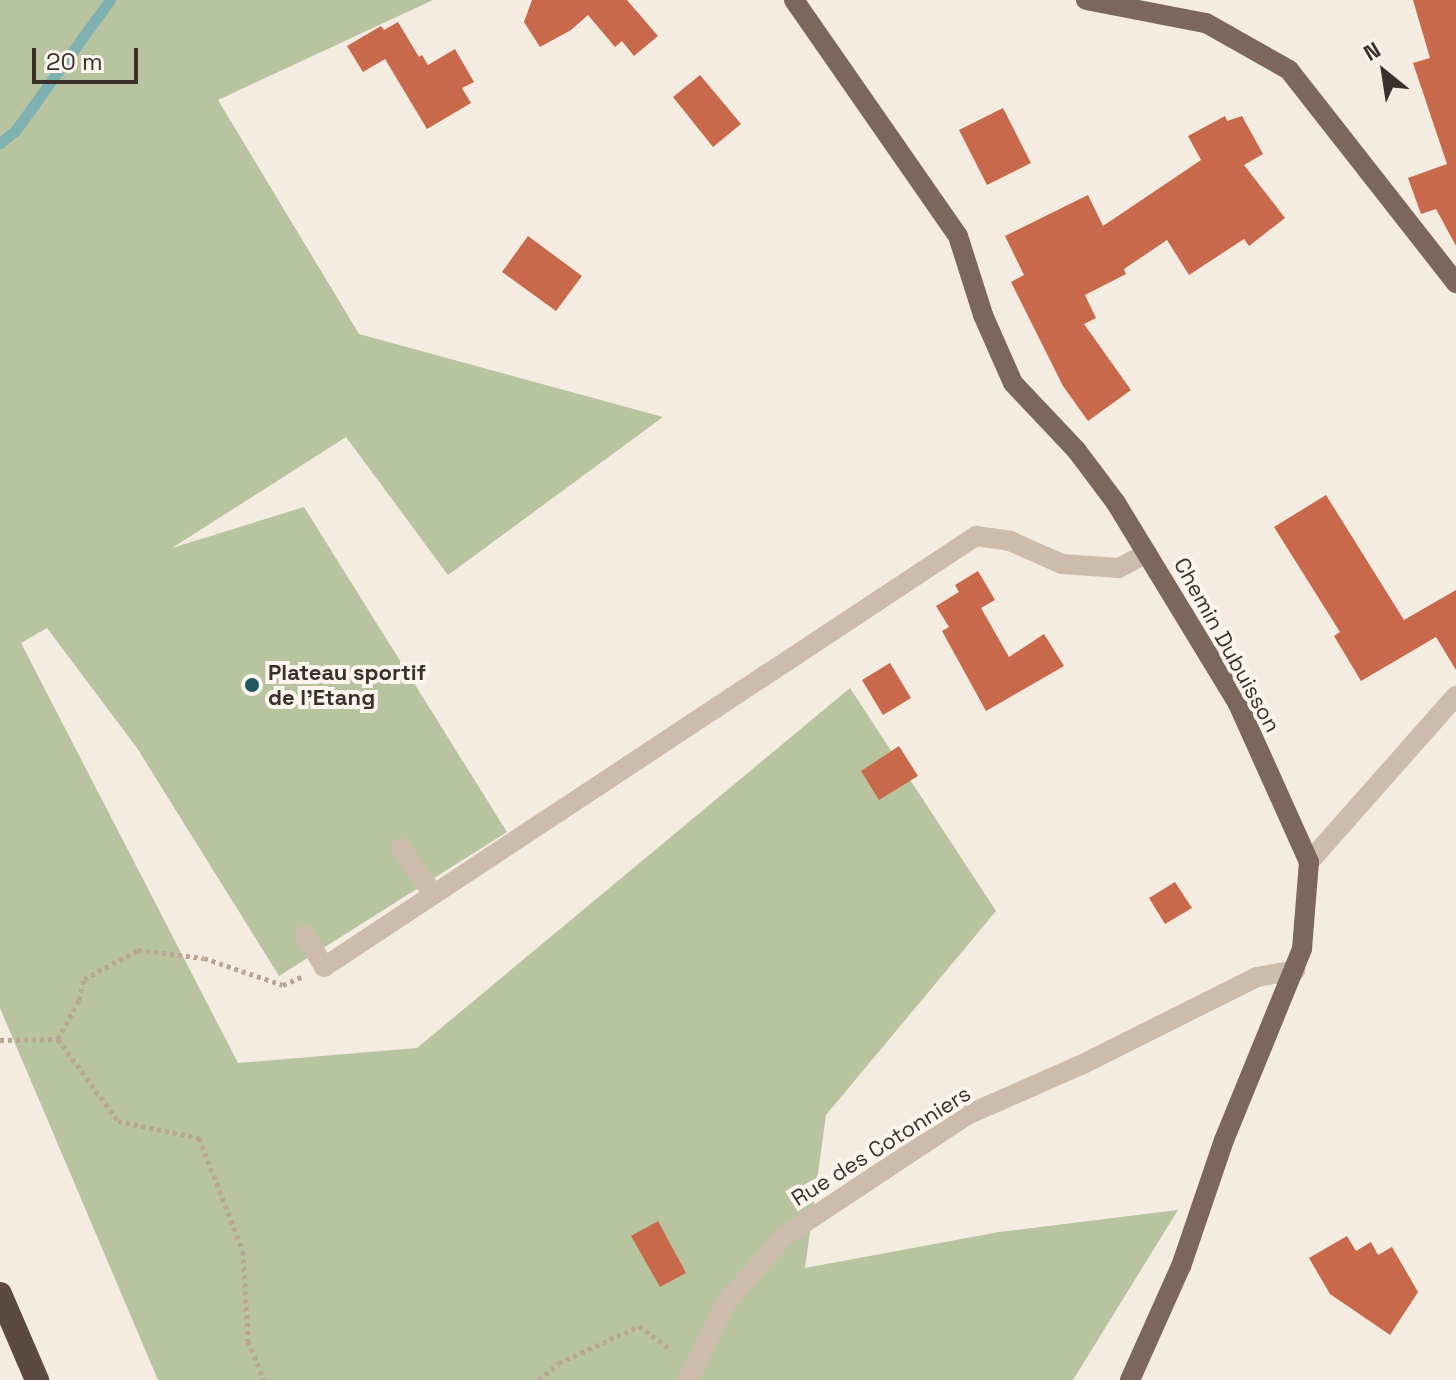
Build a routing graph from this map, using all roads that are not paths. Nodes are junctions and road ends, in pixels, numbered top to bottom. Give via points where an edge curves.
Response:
1 (794, 0) edge
2 (1086, 0) edge
3 (1456, 283) edge
4 (1147, 553) junction
5 (1456, 696) edge
6 (401, 848) dead end
7 (1309, 862) junction
8 (434, 895) junction
9 (305, 935) dead end
10 (1295, 970) junction
11 (0, 1294) edge
12 (691, 1374) edge
13 (37, 1380) edge
14 (1130, 1380) edge

1 - 4 main road, Chemin Dubuisson via 958,236 983,315 1013,383 1077,451
2 - 3 main road via 1206,23 1289,70
4 - 7 main road, Chemin Dubuisson via 1238,704
4 - 8 street via 1119,568 1062,564 1010,541 976,536
5 - 7 street
6 - 8 street
7 - 10 main road, Chemin Dubuisson via 1302,949
8 - 9 street via 324,967
10 - 12 street, Rue des Cotonniers via 1257,977 967,1115 901,1158 783,1237 725,1304
10 - 14 main road, Chemin Dubuisson via 1224,1140 1181,1266
11 - 13 highway

